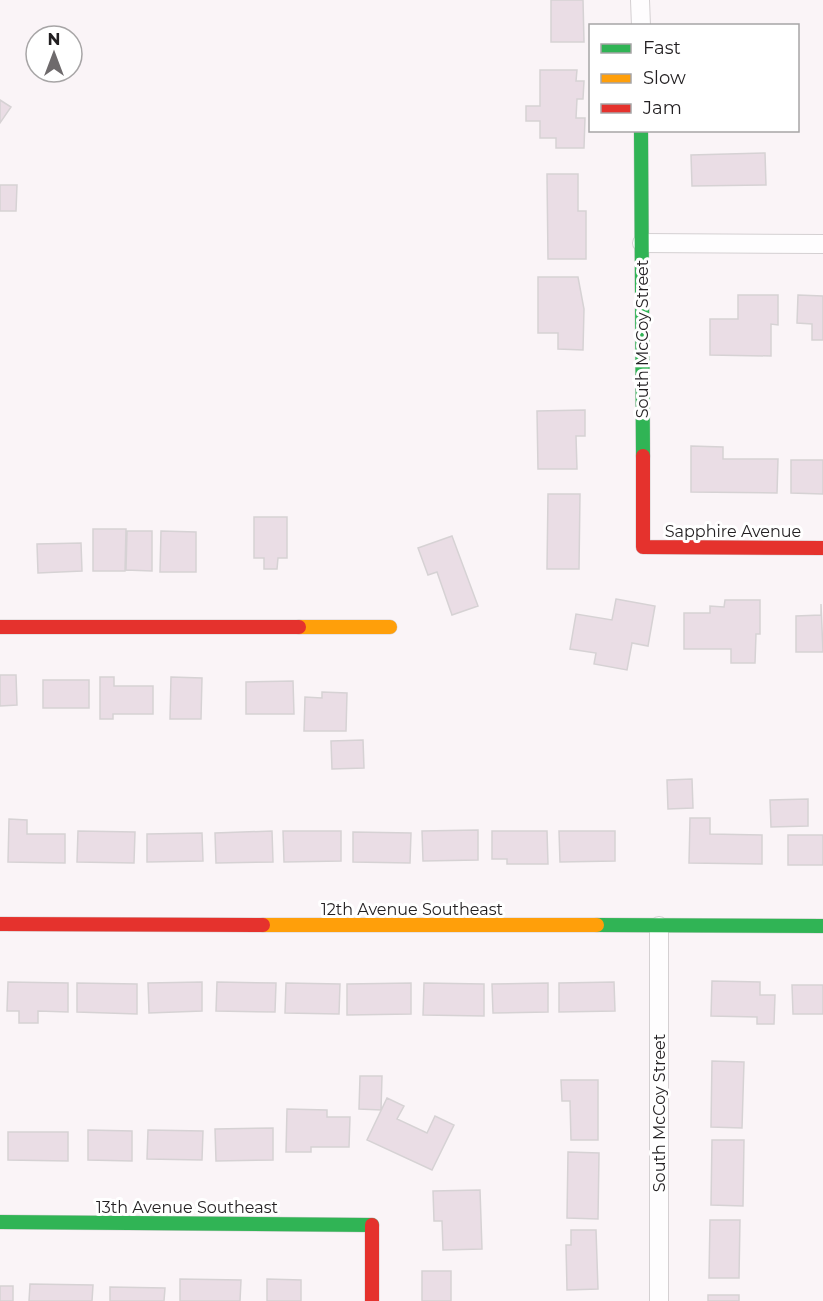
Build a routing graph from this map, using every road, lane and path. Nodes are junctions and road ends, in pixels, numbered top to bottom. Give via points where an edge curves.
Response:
1 (640, 0) edge
2 (640, 24) edge
3 (641, 132) edge
4 (642, 243) junction
5 (823, 244) edge
6 (643, 547) joint
7 (823, 548) edge
8 (0, 627) edge
9 (390, 627) dead end
10 (0, 924) edge
11 (659, 926) junction
12 (823, 926) edge
13 (0, 1222) edge
14 (372, 1301) edge
15 (658, 1301) edge

1 - 2 street
3 - 4 street, South McCoy Street
4 - 5 street
4 - 6 street, South McCoy Street
6 - 7 street, Sapphire Avenue
8 - 9 street
10 - 11 street, 12th Avenue Southeast
11 - 12 street, 12th Avenue Southeast
11 - 15 street, South McCoy Street
13 - 14 street, 13th Avenue Southeast via 373,1225

